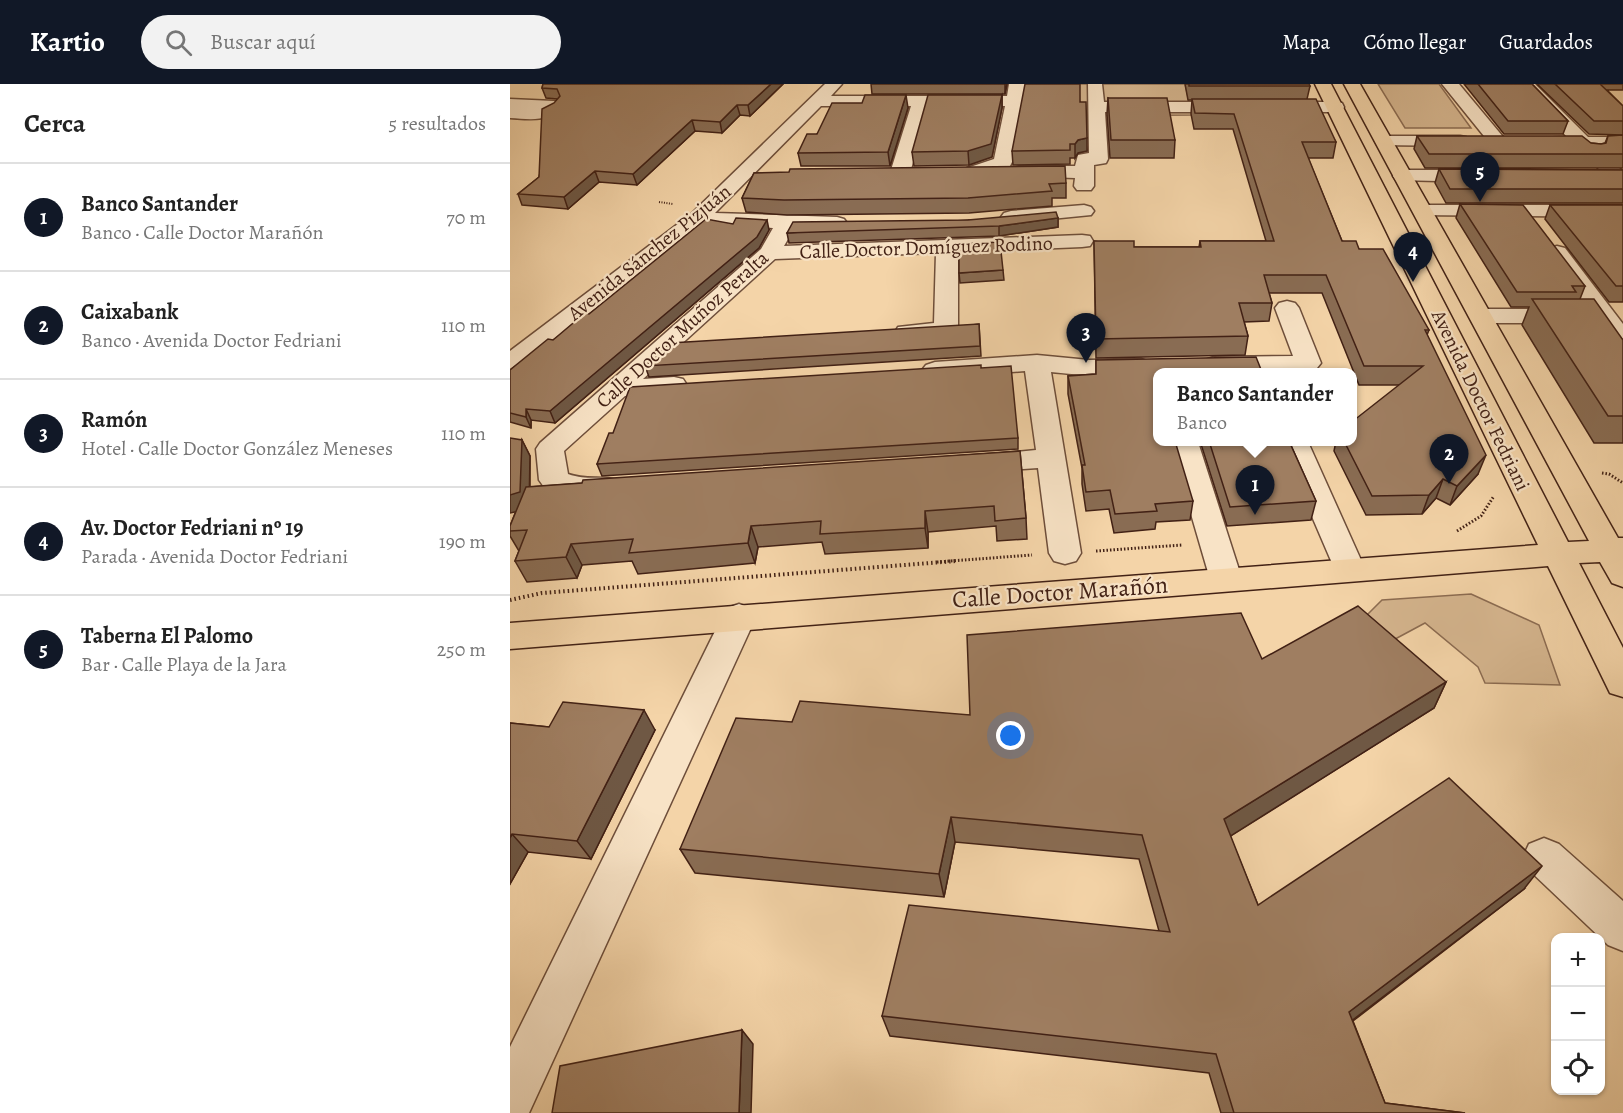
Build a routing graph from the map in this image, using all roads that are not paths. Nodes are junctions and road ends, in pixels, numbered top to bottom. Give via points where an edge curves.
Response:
1 (834, 84) edge
2 (1095, 84) edge
3 (1323, 84) edge
4 (1352, 84) edge
5 (1450, 84) edge
6 (1526, 84) edge
7 (1016, 93) edge
8 (816, 101) junction
9 (921, 101) junction
10 (510, 104) edge
11 (1096, 107) junction
12 (1336, 107) junction
13 (510, 113) edge
14 (1384, 141) junction
15 (1498, 142) junction
16 (1583, 142) junction
17 (1623, 142) edge
18 (974, 172) junction
19 (1084, 172) junction
20 (878, 173) edge
21 (900, 173) junction
22 (921, 173) edge
23 (953, 173) edge
24 (766, 174) edge
25 (743, 175) junction
26 (1403, 176) junction
27 (1498, 176) edge
28 (1592, 176) edge
29 (1621, 178) edge
30 (1084, 211) junction
31 (1423, 211) junction
32 (1620, 215) edge
33 (698, 218) junction
34 (992, 219) edge
35 (1531, 219) junction
36 (855, 223) edge
37 (787, 224) junction
38 (947, 247) junction
39 (769, 253) junction
40 (1287, 308) dead end
41 (1481, 316) junction
42 (1614, 316) edge
43 (888, 333) edge
44 (1623, 340) edge
45 (703, 343) edge
46 (668, 345) junction
47 (510, 363) edge
48 (1037, 363) junction
49 (1194, 366) edge
50 (1262, 368) edge
51 (1153, 370) edge
52 (909, 371) edge
53 (699, 384) edge
54 (617, 388) junction
55 (520, 444) edge
56 (1186, 446) edge
57 (1296, 446) edge
58 (550, 449) junction
59 (1049, 458) junction
60 (944, 465) edge
61 (639, 485) edge
62 (1065, 553) dead end
63 (1558, 553) junction
64 (1618, 557) edge
65 (1349, 569) junction
66 (1226, 579) junction
67 (739, 617) junction
68 (510, 636) edge
69 (1623, 683) edge
70 (1544, 857) dead end
71 (1623, 930) edge
72 (510, 1100) edge

1 - 8 street, Avenida Sánchez Pizjuán
2 - 11 street
3 - 12 main road, Avenida Doctor Fedriani
4 - 14 main road, Avenida Doctor Fedriani
5 - 15 street
6 - 16 street
7 - 9 street
7 - 18 street via 1003,162
8 - 9 street
8 - 25 street, Avenida Sánchez Pizjuán
9 - 21 street
10 - 13 street via 554,106 541,114
11 - 12 street
11 - 19 street via 1100,159 1085,159
12 - 63 main road, Avenida Doctor Fedriani
14 - 15 street
14 - 26 main road, Avenida Doctor Fedriani
15 - 16 street
16 - 17 street
16 - 29 street
18 - 19 street
18 - 23 street
19 - 30 street
20 - 21 street
21 - 22 street
24 - 25 street
25 - 33 street, Avenida Sánchez Pizjuán
26 - 27 street
26 - 31 main road, Avenida Doctor Fedriani
28 - 29 street
30 - 34 street
30 - 38 street, Calle Doctor Domíguez Rodino via 1083,249
31 - 35 street
31 - 41 main road, Avenida Doctor Fedriani
32 - 35 street
33 - 37 street, Calle Doctor Muñoz Peralta
33 - 47 street, Avenida Sánchez Pizjuán
35 - 42 street
36 - 37 street
37 - 39 street, Calle Doctor Muñoz Peralta
38 - 39 street, Calle Doctor Domíguez Rodino
38 - 43 street via 946,330
39 - 46 street, Calle Doctor Muñoz Peralta
40 - 50 street via 1308,363
41 - 42 street
41 - 64 main road, Avenida Doctor Fedriani
42 - 44 street
45 - 46 street
46 - 54 street, Calle Doctor Muñoz Peralta
48 - 51 street
48 - 52 street
48 - 59 street
49 - 50 street
53 - 54 street
54 - 58 street, Calle Doctor Muñoz Peralta
55 - 58 street
56 - 66 street
57 - 65 street
58 - 61 street via 554,480 581,489
59 - 60 street
59 - 62 street
63 - 64 main road, Calle Doctor Marañón
63 - 65 main road, Calle Doctor Marañón
63 - 69 main road, Avenida Doctor Fedriani
65 - 66 main road, Calle Doctor Marañón
66 - 67 main road, Calle Doctor Marañón
67 - 68 main road, Calle Doctor Marañón
67 - 72 street
70 - 71 street

